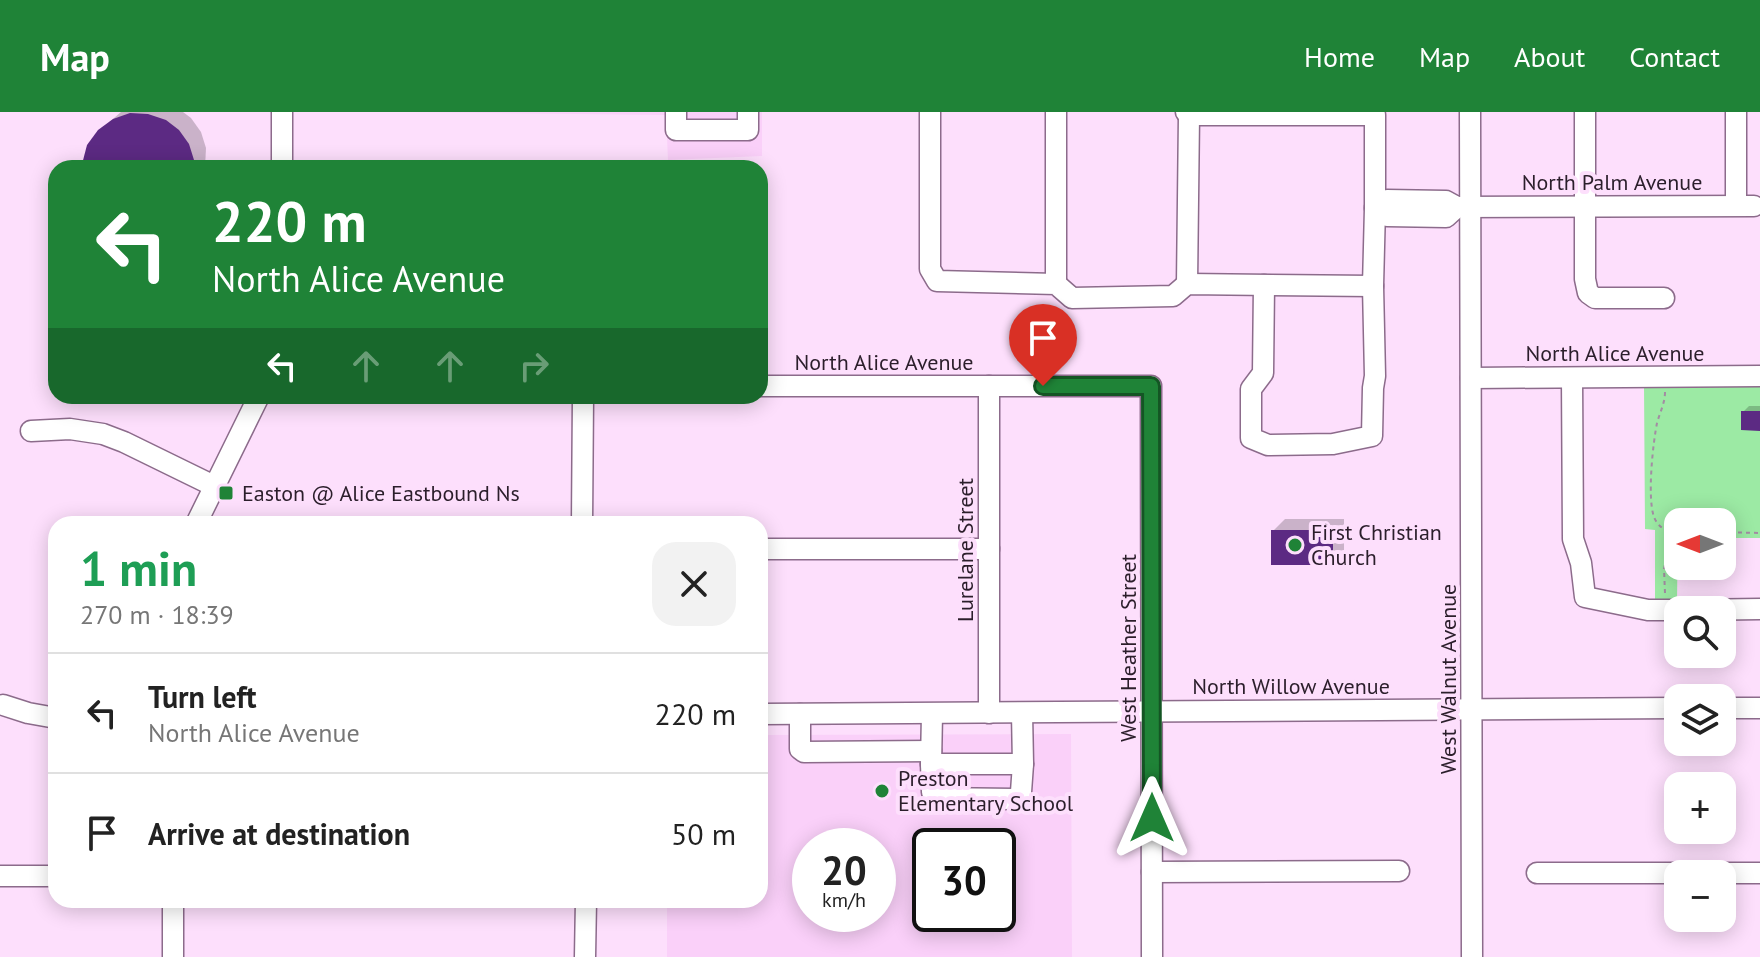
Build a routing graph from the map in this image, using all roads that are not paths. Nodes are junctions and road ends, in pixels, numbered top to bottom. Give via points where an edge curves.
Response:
1 (282, 112) edge
2 (676, 112) edge
3 (748, 112) edge
4 (930, 112) edge
5 (1056, 112) edge
6 (1470, 112) edge
7 (1585, 112) edge
8 (1736, 112) edge
9 (1188, 113) edge
10 (282, 160) edge
11 (1585, 206) junction
12 (1464, 207) junction
13 (1375, 208) junction
14 (1056, 284) junction
15 (1187, 284) junction
16 (1264, 285) junction
17 (1373, 286) junction
18 (1664, 298) dead end
19 (1760, 376) edge
20 (1471, 378) junction
21 (1572, 378) junction
22 (768, 386) edge
23 (989, 386) junction
24 (1151, 386) joint
25 (255, 404) edge
26 (583, 404) edge
27 (31, 431) dead end
28 (214, 486) junction
29 (200, 516) edge
30 (582, 516) edge
31 (768, 549) edge
32 (989, 549) junction
33 (1736, 609) edge
34 (1760, 609) edge
35 (1664, 610) edge
36 (3, 705) dead end
37 (1664, 708) edge
38 (1736, 708) edge
39 (1760, 708) edge
40 (1472, 709) junction
41 (1152, 711) junction
42 (989, 713) junction
43 (1022, 713) junction
44 (768, 714) edge
45 (800, 714) junction
46 (932, 714) junction
47 (48, 717) edge
48 (931, 758) junction
49 (1023, 764) junction
50 (1399, 871) dead end
51 (1152, 872) junction
52 (1537, 873) dead end
53 (1760, 873) edge
54 (0, 876) edge
55 (48, 876) edge
56 (173, 908) edge
57 (586, 908) edge
58 (173, 957) edge
59 (585, 957) edge
60 (1152, 957) edge
61 (1472, 957) edge

1 - 10 street
2 - 3 street via 676,130 748,130
4 - 14 street via 930,269 937,281
5 - 14 street
6 - 12 street, West Walnut Avenue
7 - 11 street
8 - 11 street, North Palm Avenue via 1745,206
9 - 13 street via 1375,115
9 - 15 street
11 - 12 street, North Palm Avenue
11 - 18 street via 1588,293 1595,298
12 - 13 street, North Palm Avenue via 1446,201 1387,200
12 - 20 street, West Walnut Avenue
13 - 17 street
14 - 15 street via 1072,298 1173,296
15 - 16 street
16 - 17 street
16 - 17 street via 1263,373 1251,389 1251,438 1268,445 1333,444 1372,436
19 - 21 street, North Alice Avenue
20 - 21 street, North Alice Avenue
20 - 40 street, West Walnut Avenue
21 - 35 street via 1573,539 1585,597
22 - 23 street, North Alice Avenue
23 - 24 street, North Alice Avenue
23 - 32 street, Lurelane Street
24 - 41 street, West Heather Street
25 - 28 street
26 - 30 street
27 - 28 street via 103,434
28 - 29 street
31 - 32 street
32 - 42 street, Lurelane Street
33 - 34 street
36 - 47 street
37 - 40 street, North Willow Avenue
38 - 39 street
40 - 41 street, North Willow Avenue
40 - 61 street, West Walnut Avenue
41 - 43 street, North Willow Avenue
41 - 51 street, West Heather Street
42 - 43 street, North Willow Avenue
42 - 46 street, North Willow Avenue
43 - 49 street
44 - 45 street, North Willow Avenue
45 - 46 street, North Willow Avenue
45 - 48 street via 800,749 806,752
46 - 48 street
48 - 49 street
48 - 49 street via 936,798 1018,798
50 - 51 street
51 - 60 street, West Heather Street
52 - 53 street
54 - 55 street
56 - 58 street
57 - 59 street

